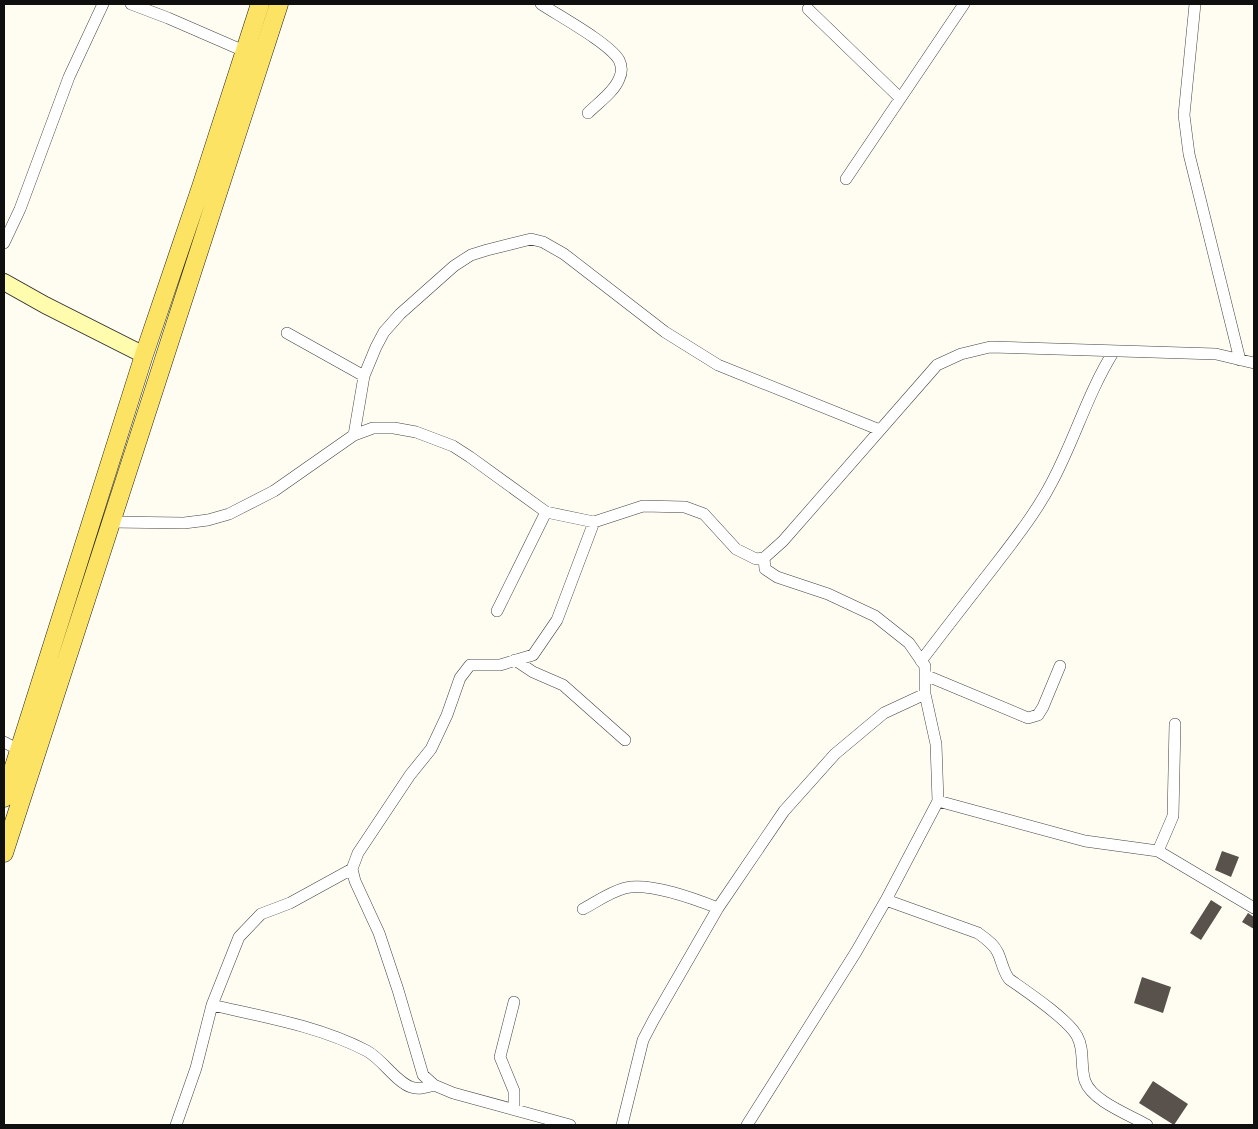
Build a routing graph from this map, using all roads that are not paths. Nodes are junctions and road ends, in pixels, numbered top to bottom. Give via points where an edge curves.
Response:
1 (103, 4) edge
2 (132, 4) edge
3 (260, 4) edge
4 (279, 4) edge
5 (540, 4) edge
6 (964, 4) edge
7 (1195, 4) edge
8 (808, 9) dead end
9 (244, 51) junction
10 (900, 98) junction
11 (588, 113) dead end
12 (846, 179) dead end
13 (4, 243) edge
14 (4, 282) edge
15 (288, 333) dead end
16 (1114, 351) junction
17 (144, 355) junction
18 (1240, 360) junction
19 (1254, 364) edge
20 (364, 376) junction
21 (880, 430) junction
22 (354, 435) junction
23 (546, 512) junction
24 (111, 522) junction
25 (594, 522) junction
26 (764, 558) junction
27 (497, 611) dead end
28 (515, 660) junction
29 (921, 661) junction
30 (1060, 666) dead end
31 (925, 675) junction
32 (925, 694) junction
33 (1175, 724) dead end
34 (625, 740) dead end
35 (11, 746) edge
36 (4, 798) edge
37 (938, 801) junction
38 (1158, 851) junction
39 (4, 853) edge
40 (352, 869) junction
41 (886, 900) junction
42 (718, 908) junction
43 (1254, 908) edge
44 (583, 909) dead end
45 (514, 1002) dead end
46 (212, 1005) junction
47 (434, 1085) junction
48 (514, 1109) junction
49 (532, 1120) edge
50 (176, 1125) edge
51 (570, 1125) edge
52 (622, 1125) edge
53 (747, 1125) edge
54 (1147, 1125) edge

1 - 13 street via 69,77
2 - 9 street
3 - 9 main road
4 - 24 main road
5 - 11 street via 603,44 619,60 621,73 616,85
6 - 10 street
7 - 18 street via 1184,115 1189,154
8 - 10 street
9 - 17 main road
10 - 12 street
14 - 17 street
15 - 20 street
16 - 18 street via 1216,354
16 - 21 street via 990,347 961,354 937,365
16 - 29 street via 1094,386 1052,483 1024,527
17 - 35 main road
18 - 19 street
20 - 21 street via 384,332 454,266 479,252 530,239 564,254 665,332 718,365
20 - 22 street
21 - 26 street via 783,541
22 - 23 street via 373,428 394,428 434,438 470,456
22 - 24 street via 274,491 229,514 184,523
23 - 25 street
23 - 27 street
24 - 39 main road
25 - 26 street via 643,506 685,507 704,514 736,549
25 - 28 street via 557,620 533,655
26 - 29 street via 766,569 777,577 828,594 875,616 909,643
28 - 34 street via 532,672 563,685
28 - 40 street via 500,665 470,665 460,678 448,715 431,749 410,774 358,852
29 - 31 street
30 - 31 street via 1043,707 1038,715 1028,718
31 - 32 street
32 - 37 street via 936,744
32 - 42 street via 884,713 835,754 784,811
33 - 38 street via 1173,816
35 - 36 main road
37 - 38 street via 1085,841
37 - 41 street
38 - 43 street
40 - 46 street via 290,903 261,914 247,927 233,948
40 - 47 street via 380,933 423,1074
41 - 53 street
41 - 54 street via 978,933 990,942 1009,980 1067,1023 1077,1035 1082,1048 1085,1080 1094,1094
42 - 44 street via 688,896 642,887 625,888
42 - 52 street via 643,1040
45 - 48 street via 500,1057 514,1091
46 - 47 street via 294,1024 351,1043 377,1058 412,1088
46 - 50 street via 196,1068
47 - 48 street
48 - 49 street
49 - 51 street

